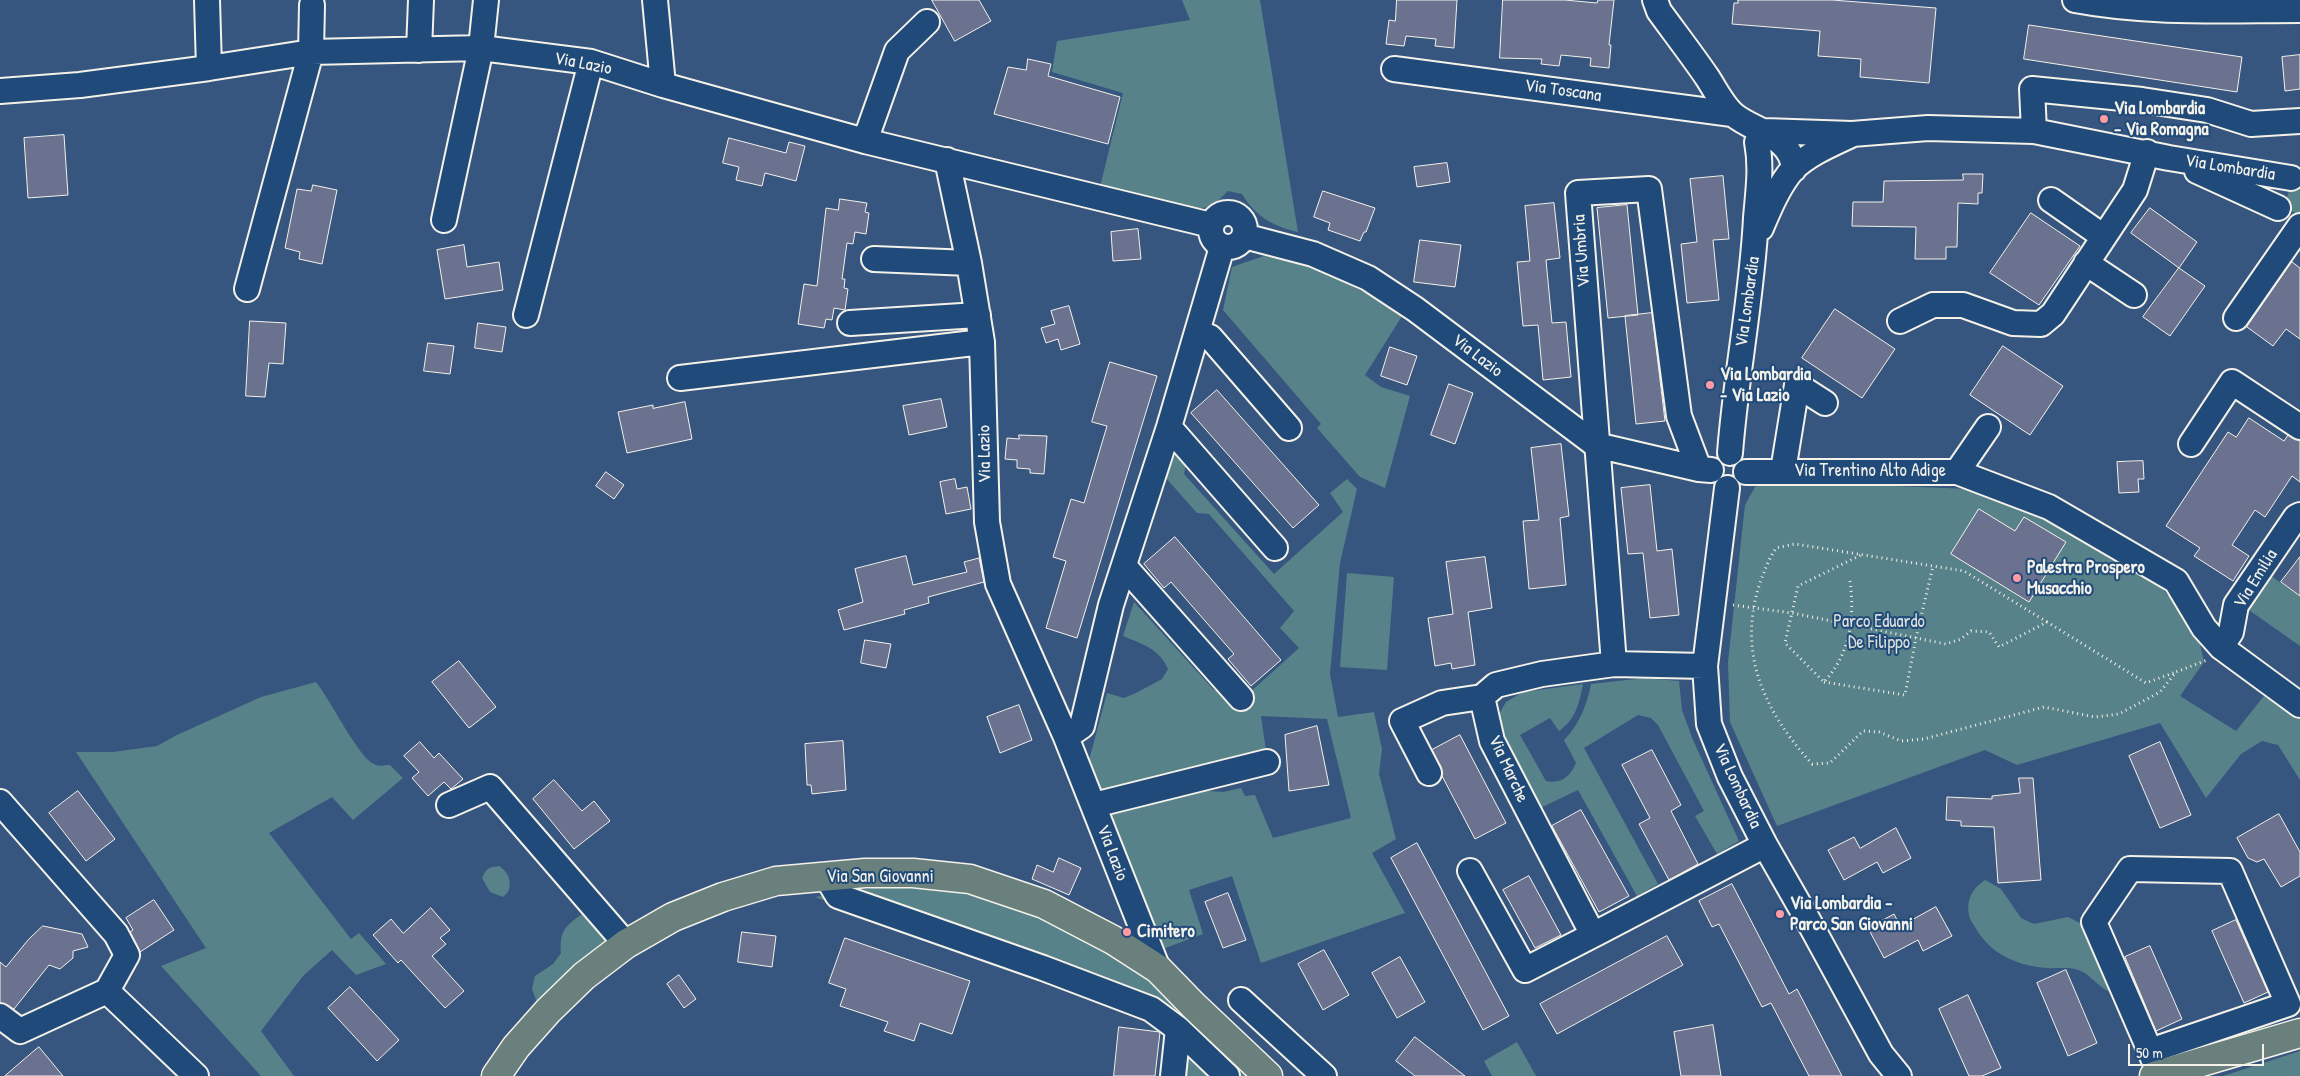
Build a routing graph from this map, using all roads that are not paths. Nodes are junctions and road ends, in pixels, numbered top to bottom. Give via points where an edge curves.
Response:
1 (207, 0) edge
2 (421, 0) edge
3 (486, 0) edge
4 (655, 0) edge
5 (1655, 0) edge
6 (2075, 0) edge
7 (312, 5) dead end
8 (2300, 10) edge
9 (926, 22) dead end
10 (481, 48) junction
11 (419, 50) junction
12 (311, 52) junction
13 (591, 62) junction
14 (208, 68) junction
15 (1394, 69) dead end
16 (663, 85) junction
17 (0, 91) edge
18 (1732, 114) junction
19 (2300, 121) edge
20 (2034, 131) junction
21 (1757, 134) junction
22 (1852, 134) junction
23 (865, 141) junction
24 (2158, 155) junction
25 (947, 160) junction
26 (1794, 169) junction
27 (2295, 177) edge
28 (2051, 200) dead end
29 (2278, 208) junction
30 (444, 220) dead end
31 (1212, 225) junction
32 (2300, 225) edge
33 (1244, 236) junction
34 (2104, 237) junction
35 (1756, 240) junction
36 (1222, 246) junction
37 (874, 259) dead end
38 (969, 263) junction
39 (2086, 263) junction
40 (247, 289) dead end
41 (2134, 295) dead end
42 (526, 315) dead end
43 (978, 315) junction
44 (2236, 318) dead end
45 (1900, 321) dead end
46 (850, 323) dead end
47 (1197, 334) junction
48 (982, 342) junction
49 (680, 378) dead end
50 (1825, 403) dead end
51 (1169, 427) junction
52 (1988, 427) dead end
53 (2300, 427) edge
54 (1289, 428) dead end
55 (1596, 444) junction
56 (2190, 444) dead end
57 (1730, 453) junction
58 (1705, 469) junction
59 (1782, 471) junction
60 (1746, 472) junction
61 (1957, 472) junction
62 (1727, 488) junction
63 (2300, 515) edge
64 (1276, 548) dead end
65 (1124, 566) junction
66 (2221, 647) junction
67 (1614, 664) junction
68 (1705, 666) junction
69 (1482, 697) junction
70 (1241, 698) dead end
71 (2300, 705) edge
72 (1066, 737) junction
73 (1267, 762) dead end
74 (1429, 773) dead end
75 (0, 802) edge
76 (449, 805) dead end
77 (1094, 805) junction
78 (1765, 845) junction
79 (1470, 871) dead end
80 (826, 876) junction
81 (1593, 935) junction
82 (626, 944) junction
83 (1158, 969) junction
84 (107, 991) junction
85 (1241, 1000) dead end
86 (0, 1016) edge
87 (1178, 1029) junction
88 (2300, 1033) edge
89 (1884, 1065) edge
90 (2155, 1067) edge
91 (196, 1076) edge
92 (496, 1076) edge
93 (1172, 1076) edge
94 (1227, 1076) edge
95 (1268, 1076) edge
96 (1324, 1076) edge
97 (1899, 1076) edge

1 - 14 street
2 - 11 street
3 - 10 street
4 - 16 street
5 - 18 street, Via Toscana via 1659,12
6 - 8 street via 2155,10
7 - 12 street
9 - 23 street via 896,51
10 - 11 street, Via Lazio
10 - 13 street, Via Lazio
10 - 30 street
11 - 12 street, Via Lazio
12 - 14 street, Via Lazio
12 - 40 street
13 - 16 street, Via Lazio
13 - 42 street
14 - 17 street, Via Lazio via 80,85
15 - 18 street, Via Toscana
16 - 23 street, Via Lazio
18 - 21 street, Via Toscana
19 - 20 street via 2251,124 2198,108 2032,89
20 - 22 street, Via Lombardia via 1928,128
20 - 24 street, Via Lombardia
21 - 22 street, Via Lombardia
21 - 26 street, Via Toscana via 1787,149 1793,158
21 - 35 street, Via Lombardia via 1760,168
22 - 26 street, Via Lombardia via 1820,150
23 - 25 street, Via Lazio
24 - 27 street, Via Lombardia
24 - 29 street, Via Lombardia
24 - 34 street
25 - 31 street, Via Lazio
25 - 38 street, Via Lazio
26 - 35 street, Via Lombardia via 1769,209
27 - 29 street via 2282,182 2278,189
28 - 34 street
29 - 32 street, Via Lombardia via 2284,216
31 - 33 street via 1234,206 1242,220
31 - 36 street via 1211,236
32 - 44 street
33 - 36 street via 1233,247
33 - 55 street, Via Lazio via 1313,254 1368,278
34 - 39 street
35 - 57 street, Via Lombardia
36 - 47 street
37 - 38 street
38 - 43 street, Via Lazio
39 - 41 street
39 - 45 street via 2053,314 2041,324 2013,324 1963,305 1933,305
43 - 46 street
43 - 48 street, Via Lazio
47 - 51 street
47 - 54 street via 1210,337
48 - 49 street
48 - 72 street, Via Lazio via 986,522 998,584
50 - 59 street, Via Trentino Alto Adige via 1797,385
51 - 64 street
51 - 65 street
52 - 61 street, Via Trentino Alto Adige
53 - 56 street via 2232,382
55 - 58 street, Via Lazio
55 - 58 street, Via Umbria via 1578,193 1649,189 1680,416
55 - 67 street, Via Umbria
57 - 58 street via 1717,457
57 - 60 street via 1742,459
58 - 62 street via 1716,482
59 - 60 street, Via Trentino Alto Adige
59 - 61 street, Via Trentino Alto Adige
60 - 62 street via 1740,483
61 - 66 street, Via Trentino Alto Adige via 2049,507 2176,581 2204,628
62 - 68 street, Via Lombardia
63 - 66 street, Via Emilia via 2236,605 2231,632
65 - 70 street
65 - 72 street via 1111,605 1082,726
66 - 71 street
67 - 68 street
67 - 69 street via 1542,674 1496,685
68 - 78 street, Via Lombardia via 1710,724 1730,777
69 - 74 street via 1442,702 1402,721
69 - 81 street, Via Marche via 1492,741
72 - 77 street, Via Lazio
73 - 77 street
75 - 84 street via 116,934 127,955
76 - 82 street via 490,788
77 - 83 street, Via Lazio
78 - 81 street
78 - 89 street, Via Lombardia via 1810,922
79 - 81 street via 1525,970
80 - 82 main road, Via San Giovanni via 776,881 723,897 673,917
80 - 83 main road, Via San Giovanni via 913,873 970,879 1044,904 1113,940
80 - 87 street via 838,896 1151,1009
82 - 92 main road, Via San Giovanni via 584,976 548,1011
83 - 95 main road, Via San Giovanni
84 - 86 street via 20,1031
84 - 91 street
85 - 96 street
87 - 93 street
87 - 94 street
88 - 90 main road
89 - 97 street, Via Lombardia
90 - 90 street via 2094,922 2130,869 2230,871 2288,1004

